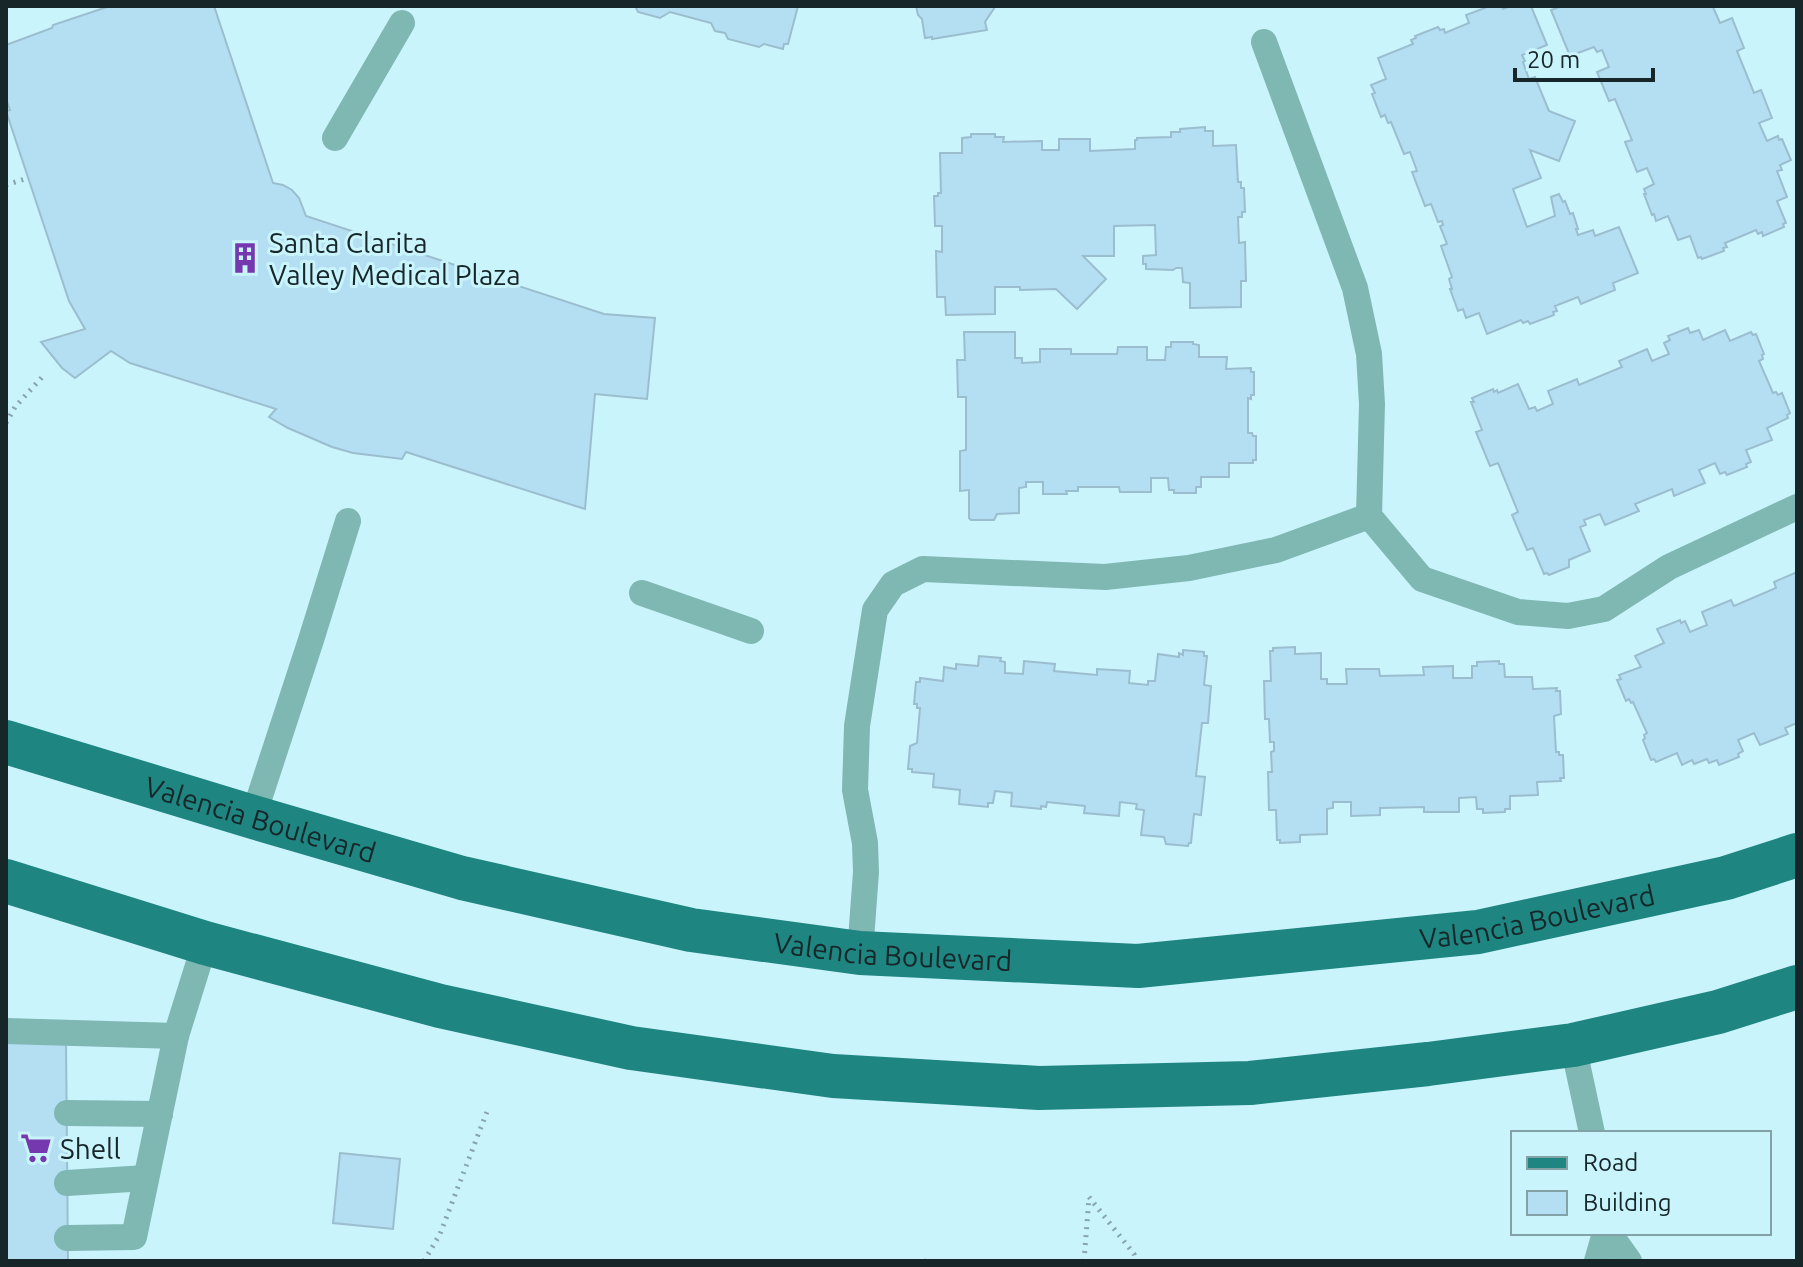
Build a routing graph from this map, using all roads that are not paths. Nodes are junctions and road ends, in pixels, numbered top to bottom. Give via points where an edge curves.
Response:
1 (402, 23) dead end
2 (1264, 42) dead end
3 (335, 138) dead end
4 (1797, 507) edge
5 (1369, 516) junction
6 (348, 521) dead end
7 (642, 593) dead end
8 (751, 631) dead end
9 (6, 742) edge
10 (253, 817) junction
11 (1797, 855) edge
12 (6, 881) edge
13 (205, 943) junction
14 (860, 953) junction
15 (1797, 987) edge
16 (6, 1031) edge
17 (176, 1036) junction
18 (1573, 1045) junction
19 (67, 1113) dead end
20 (160, 1114) junction
21 (1592, 1131) edge
22 (146, 1178) junction
23 (67, 1183) dead end
24 (1606, 1235) edge
25 (1609, 1235) edge
26 (67, 1238) dead end
27 (1597, 1261) edge
28 (1629, 1261) edge

1 - 3 lane
2 - 5 lane via 1358,301 1372,404
4 - 5 lane via 1669,567 1604,609 1568,616 1518,612 1422,579
5 - 14 lane via 1276,550 1189,568 1105,577 923,569 893,584 875,610 857,726 855,790 866,872
6 - 10 lane
7 - 8 lane
9 - 10 main road, Valencia Boulevard
10 - 14 main road, Valencia Boulevard via 462,878 691,930
11 - 14 main road, Valencia Boulevard via 1726,878 1478,932 1138,966
12 - 13 main road
13 - 17 lane
13 - 18 main road via 440,1006 631,1048 833,1076 1039,1088 1250,1083
15 - 18 main road via 1718,1012
16 - 17 lane
17 - 20 lane
18 - 21 lane
19 - 20 lane
20 - 22 lane
22 - 23 lane
22 - 26 lane via 134,1237
24 - 27 lane
25 - 28 lane

